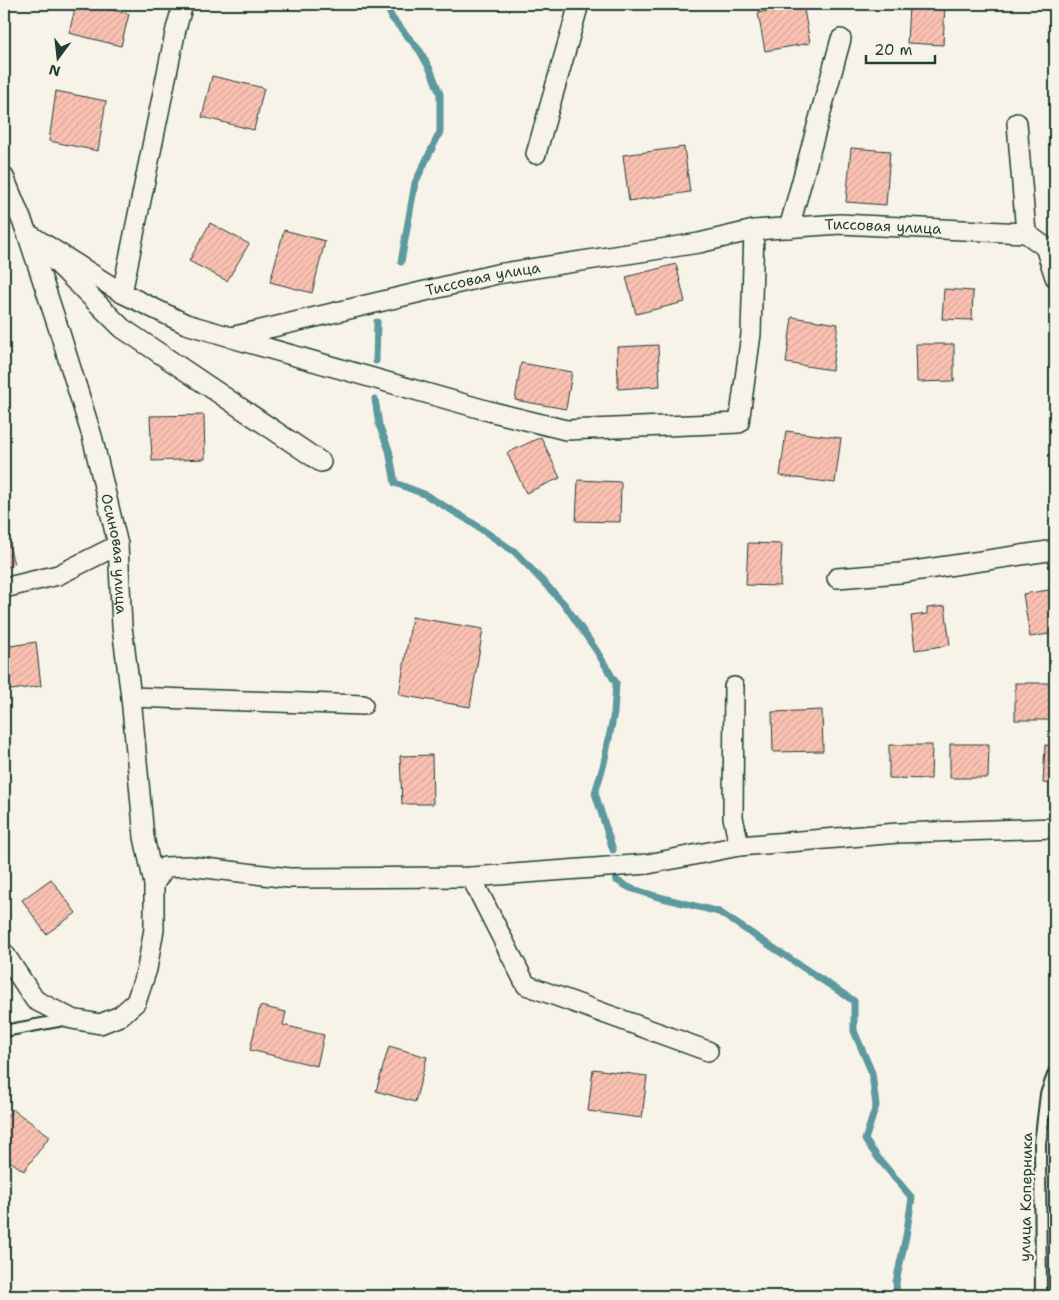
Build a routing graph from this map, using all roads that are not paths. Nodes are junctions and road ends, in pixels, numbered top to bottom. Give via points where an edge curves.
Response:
1 (183, 4) edge
2 (579, 4) edge
3 (841, 39) dead end
4 (1017, 123) dead end
5 (536, 154) dead end
6 (4, 177) edge
7 (789, 228) junction
8 (754, 230) junction
9 (27, 233) junction
10 (1026, 233) junction
11 (1055, 277) edge
12 (122, 293) junction
13 (231, 337) junction
14 (321, 462) dead end
15 (118, 545) junction
16 (1055, 550) edge
17 (837, 578) dead end
18 (4, 588) edge
19 (734, 687) dead end
20 (131, 697) junction
21 (363, 705) dead end
22 (1055, 828) edge
23 (739, 846) junction
24 (471, 877) junction
25 (154, 884) junction
26 (4, 953) edge
27 (72, 1019) junction
28 (4, 1031) edge
29 (708, 1051) dead end
30 (1055, 1070) edge
31 (1040, 1296) edge

1 - 12 street
2 - 5 street
3 - 7 street
4 - 10 street
6 - 9 street
7 - 8 street, Тиссовая улица
7 - 10 street, Тиссовая улица via 840,224
8 - 13 street, Тиссовая улица via 698,243 497,274
8 - 13 street via 751,334 739,423 566,430
9 - 12 street, Тиссовая улица
9 - 14 street via 122,328
9 - 15 street, Осиновая улица via 92,436
10 - 11 street via 1045,247
12 - 13 street, Тиссовая улица via 186,324
15 - 18 street via 58,575
15 - 20 street, Осиновая улица via 122,627
16 - 17 street via 900,573
19 - 23 street via 733,817
20 - 21 street
20 - 25 street, Осиновая улица via 144,837
22 - 23 street via 898,833
23 - 24 street via 648,864
24 - 25 street via 289,878 189,866 165,867
24 - 29 street via 526,985
25 - 27 street, Осиновая улица via 154,929 147,969 136,1002 120,1016 100,1024
26 - 27 street, Осиновая улица via 35,1000
27 - 28 lane
30 - 31 lane, улица Коперника via 1046,1094 1040,1144

